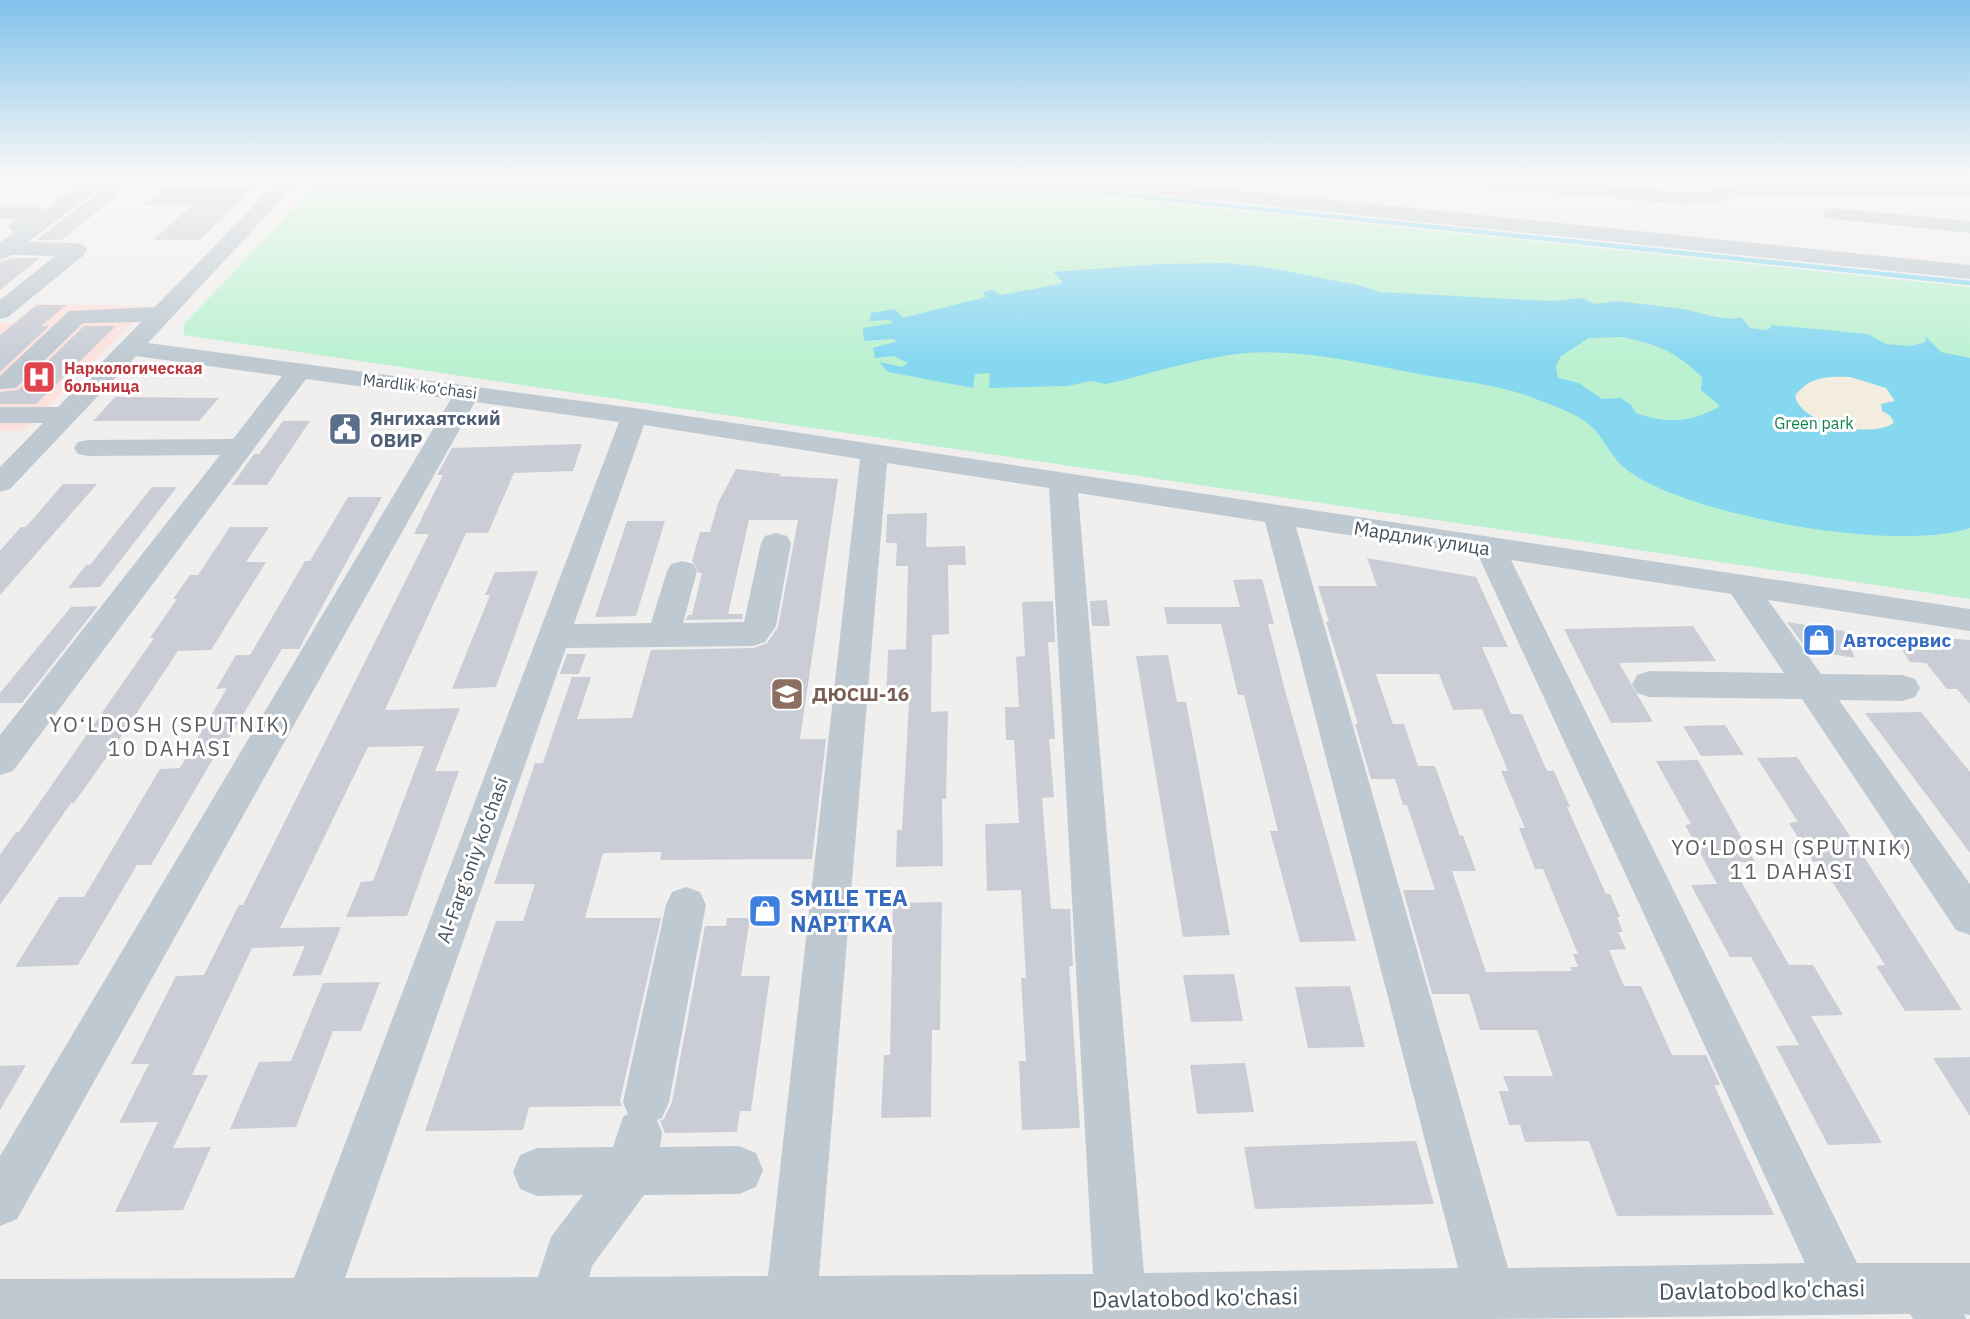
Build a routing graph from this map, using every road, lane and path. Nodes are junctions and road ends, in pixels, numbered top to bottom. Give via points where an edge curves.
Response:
1 (236, 237) edge
2 (1628, 237) edge
3 (1849, 237) edge
4 (4, 246) edge
5 (1865, 261) junction
6 (1970, 272) edge
7 (0, 312) edge
8 (163, 314) junction
9 (132, 348) junction
10 (300, 370) junction
11 (7, 383) dead end
12 (468, 392) junction
13 (0, 415) edge
14 (66, 415) junction
15 (634, 415) junction
16 (88, 447) dead end
17 (241, 447) junction
18 (874, 453) junction
19 (1063, 482) junction
20 (0, 483) edge
21 (1278, 516) junction
22 (776, 543) dead end
23 (1490, 548) junction
24 (682, 571) dead end
25 (1742, 586) junction
26 (1970, 620) edge
27 (553, 636) junction
28 (663, 636) junction
29 (1650, 684) dead end
30 (1811, 686) junction
31 (1903, 688) dead end
32 (0, 761) edge
33 (686, 905) dead end
34 (1970, 917) edge
35 (639, 1135) junction
36 (739, 1170) dead end
37 (537, 1172) dead end
38 (0, 1202) edge
39 (1843, 1288) junction
40 (1490, 1293) junction
41 (1120, 1298) junction
42 (1945, 1299) edge
43 (791, 1302) junction
44 (310, 1304) junction
45 (0, 1305) edge
46 (1317, 1308) edge
47 (1007, 1310) edge
48 (556, 1311) edge

1 - 8 street
2 - 5 street
3 - 5 street
4 - 7 street via 76,250
5 - 6 street
8 - 9 street
8 - 11 street via 77,316
9 - 10 street, Mardlik ko‘chasi
9 - 14 street
10 - 12 street, Mardlik ko‘chasi
10 - 17 street
12 - 15 street, Mardlik ko‘chasi
12 - 38 street
13 - 14 street
14 - 20 street
15 - 18 street, Mardlik ko‘chasi
15 - 27 street, Al-Farg‘oniy ko‘chasi
16 - 17 street
17 - 32 street
18 - 19 street, Мардлик улица
18 - 43 street
19 - 21 street, Мардлик улица
19 - 41 street
21 - 23 street, Мардлик улица
21 - 40 street
22 - 28 street via 758,631
23 - 25 street, Мардлик улица
23 - 39 street
24 - 28 street
25 - 26 street, Мардлик улица
25 - 30 street
27 - 28 street
27 - 44 street, Al-Farg‘oniy ko‘chasi
29 - 30 street
30 - 31 street
30 - 34 street
33 - 35 street
35 - 36 street
35 - 37 street
35 - 48 street via 569,1255
39 - 40 street, Davlatobod ko'chasi
39 - 42 street, Davlatobod ko'chasi
40 - 46 street, Davlatobod ko'chasi
41 - 46 street, Davlatobod ko'chasi
41 - 47 street, Davlatobod ko'chasi
43 - 47 street, Davlatobod ko'chasi
43 - 48 street, Davlatobod ko'chasi
44 - 45 street, Davlatobod ko'chasi
44 - 48 street, Davlatobod ko'chasi

